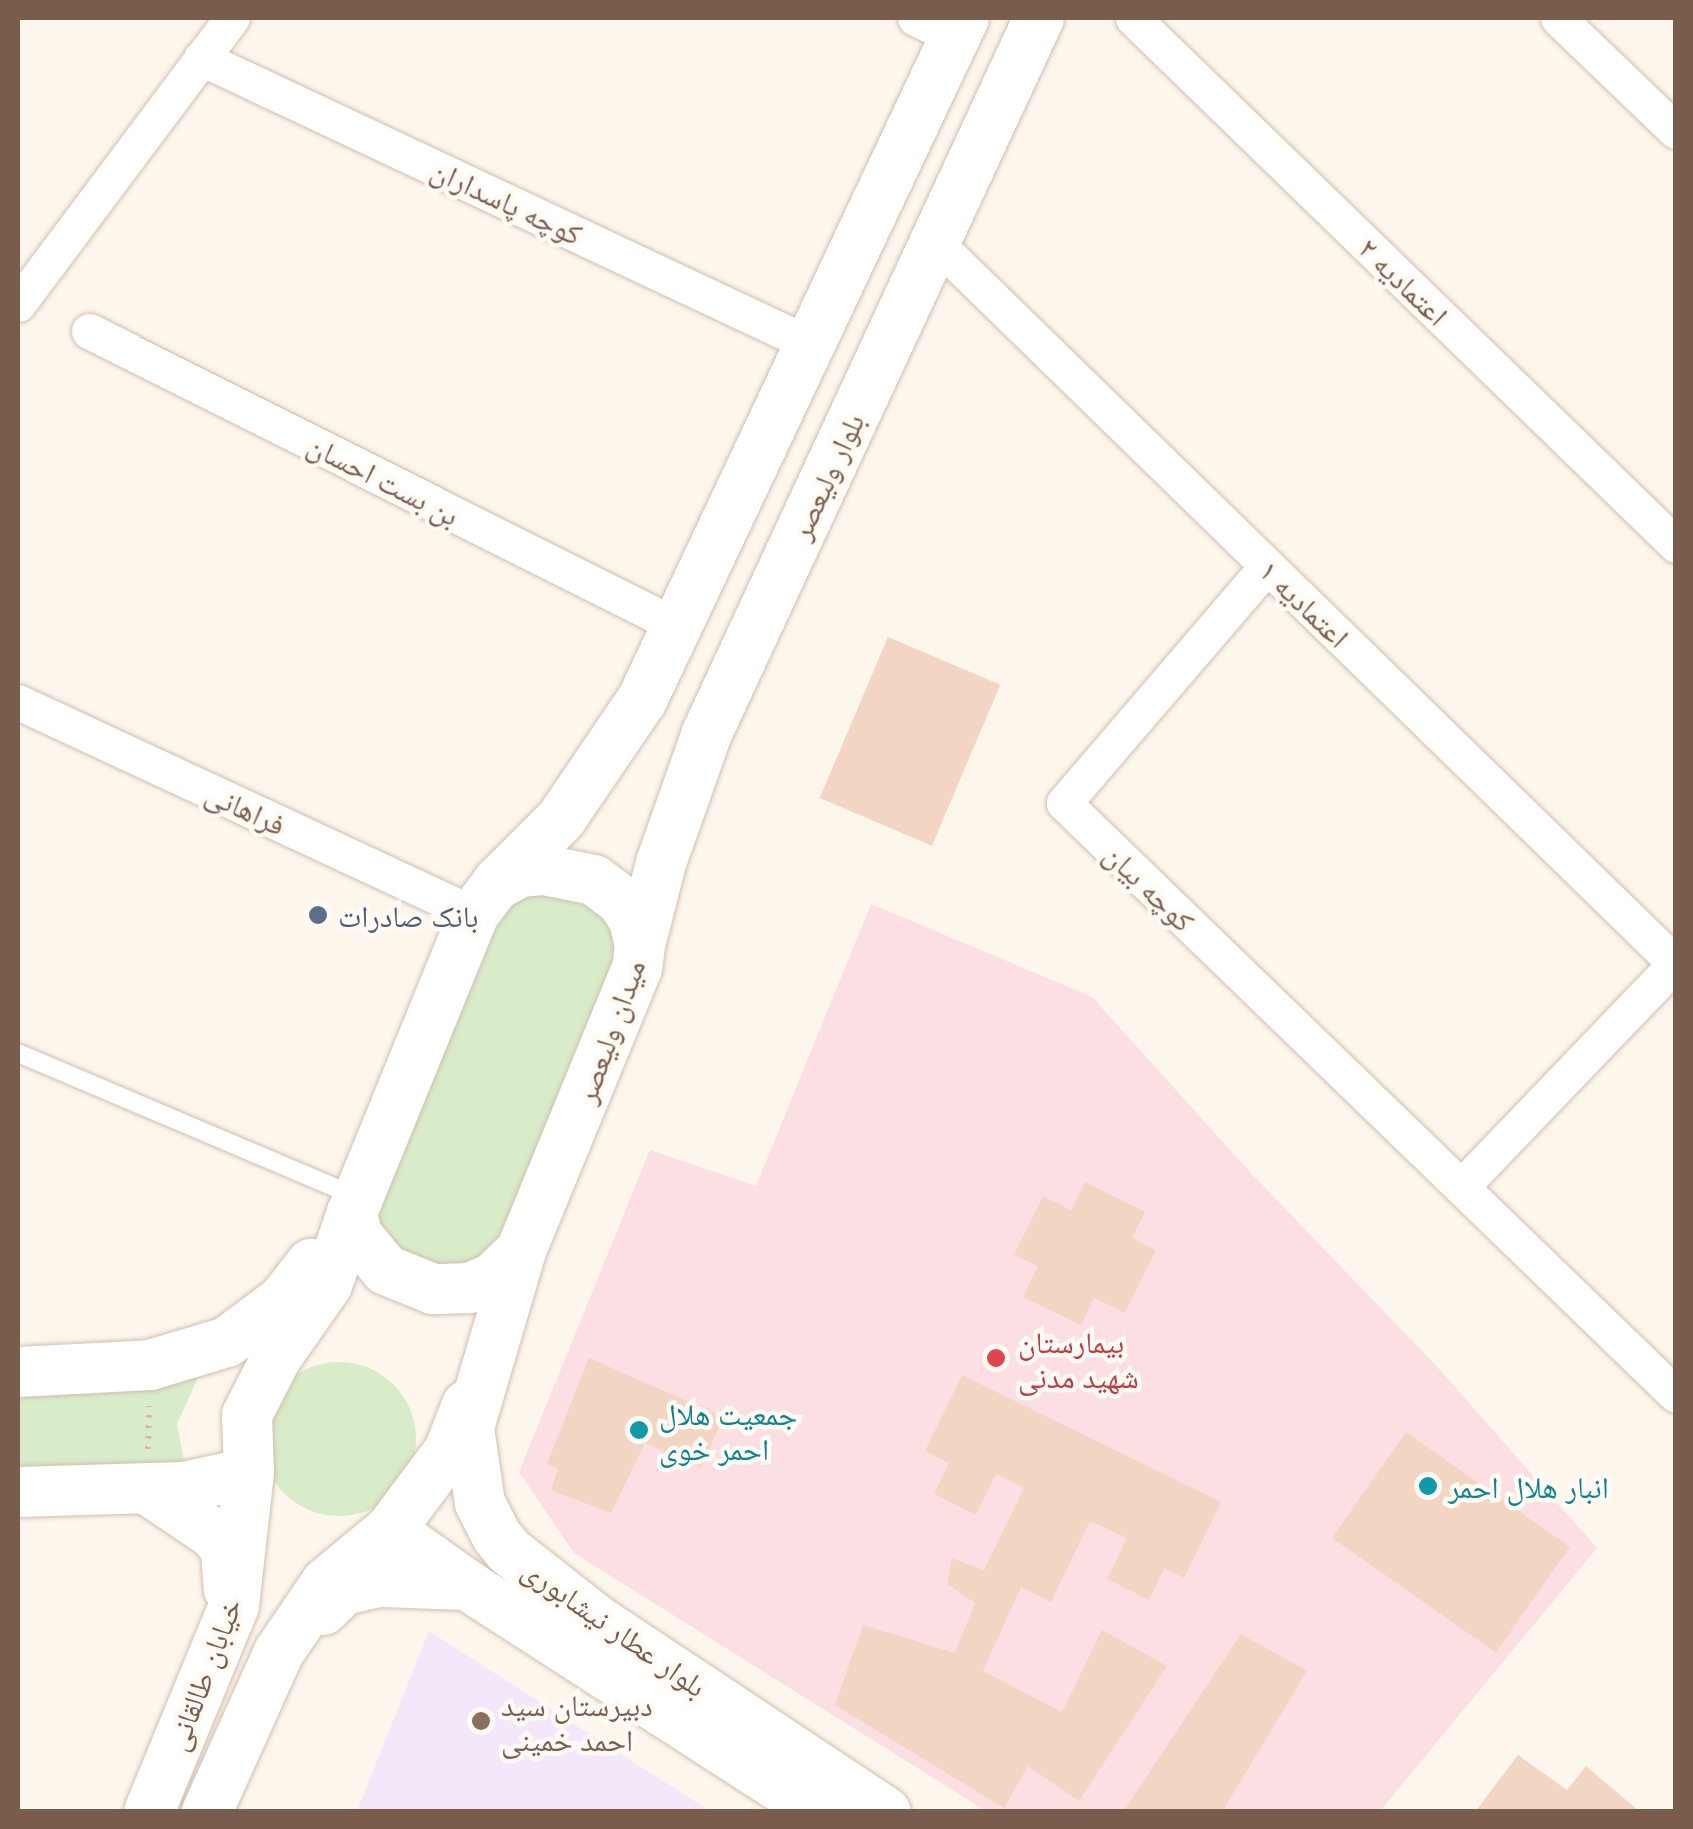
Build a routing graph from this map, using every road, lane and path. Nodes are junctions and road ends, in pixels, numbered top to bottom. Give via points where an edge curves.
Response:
1 (1039, 18) edge
2 (1133, 18) edge
3 (1558, 18) edge
4 (220, 21) edge
5 (945, 24) edge
6 (201, 58) junction
7 (1676, 130) edge
8 (934, 242) junction
9 (18, 304) edge
10 (89, 331) dead end
11 (812, 344) junction
12 (1676, 546) edge
13 (1267, 566) junction
14 (679, 626) junction
15 (18, 702) edge
16 (561, 819) junction
17 (661, 863) junction
18 (484, 900) junction
19 (640, 945) junction
20 (1675, 964) edge
21 (18, 1054) edge
22 (1461, 1187) junction
23 (355, 1206) junction
24 (521, 1250) junction
25 (502, 1316) junction
26 (150, 1365) junction
27 (18, 1372) edge
28 (1676, 1395) edge
29 (248, 1473) junction
30 (148, 1490) junction
31 (18, 1492) edge
32 (390, 1530) junction
33 (467, 1585) junction
34 (218, 1650) junction
35 (280, 1652) junction
36 (148, 1812) edge
37 (207, 1812) edge
38 (819, 1812) edge
39 (886, 1812) edge

1 - 8 main road, بلوار ولیعصر
2 - 12 street, اعتمادیه ۲
3 - 7 street
4 - 6 street
5 - 11 main road
6 - 9 street
6 - 11 street, کوچه پاسداران
8 - 13 street, اعتمادیه ۱
8 - 17 main road, بلوار ولیعصر via 707,733
10 - 14 street, بن بست احسان
11 - 14 main road
13 - 20 street, اعتمادیه ۱
13 - 22 street, کوچه بیان via 1064,804
14 - 16 main road via 642,700
15 - 18 street, فراهانی
16 - 17 main road via 600,859 640,868
16 - 18 main road
17 - 19 main road, بلوار ولیعصر
18 - 19 main road, میدان ولیعصر via 520,872 594,880 621,900
18 - 23 main road
19 - 24 main road, میدان ولیعصر via 628,994
20 - 22 street
21 - 23 lane
22 - 28 street
23 - 24 main road, میدان ولیعصر via 368,1253 386,1270 433,1289 469,1288 494,1278
23 - 26 main road via 283,1300 227,1342
23 - 29 main road, خیابان طالقانی via 328,1285 276,1358 247,1414
24 - 25 main road, بلوار عطار نیشابوری
25 - 32 main road, خیابان طالقانی via 449,1452
25 - 39 main road, بلوار عطار نیشابوری via 469,1428 480,1503 496,1535 595,1619
26 - 27 main road
26 - 30 path
29 - 30 main road
29 - 34 main road, خیابان طالقانی via 234,1606
30 - 31 main road
30 - 34 main road via 214,1534 226,1550 230,1582
32 - 33 main road, بلوار عطار نیشابوری
32 - 35 main road, خیابان طالقانی via 326,1582
33 - 35 main road via 380,1582 344,1590
33 - 38 main road, بلوار عطار نیشابوری
34 - 36 main road, خیابان طالقانی
35 - 37 main road, خیابان طالقانی

